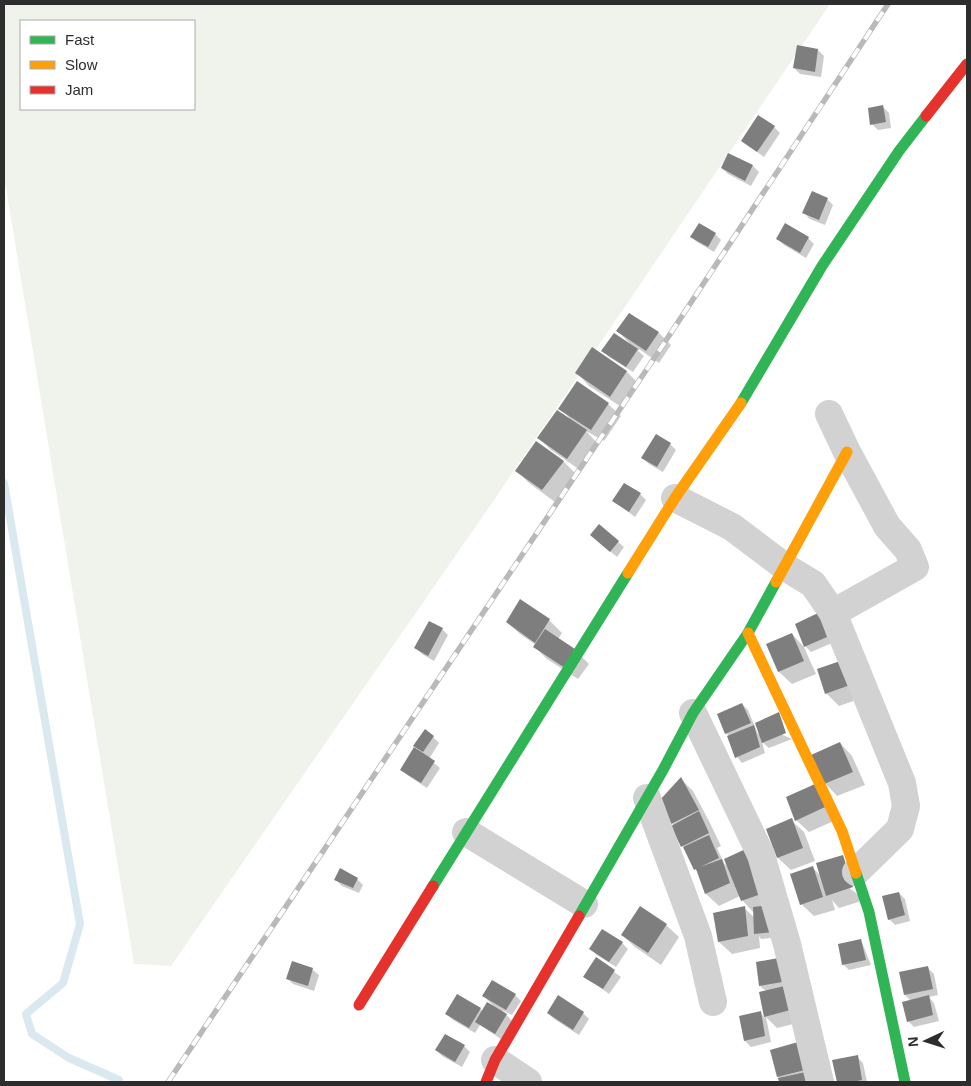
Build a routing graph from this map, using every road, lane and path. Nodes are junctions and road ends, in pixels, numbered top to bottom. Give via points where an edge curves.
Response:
1 (967, 64) edge
2 (829, 414) dead end
3 (847, 452) junction
4 (675, 498) junction
5 (785, 568) junction
6 (833, 613) junction
7 (748, 633) junction
8 (693, 713) junction
9 (647, 798) junction
10 (466, 832) junction
11 (856, 872) junction
12 (584, 904) junction
13 (713, 1002) dead end
14 (359, 1005) dead end
15 (490, 1071) edge
16 (528, 1082) edge
17 (820, 1082) edge
18 (905, 1082) edge

1 - 4 street via 898,151 822,266 749,392
2 - 3 street
3 - 5 street
3 - 6 street via 887,526 908,550 915,566
4 - 5 street via 732,527
4 - 10 street
5 - 6 street via 813,584
5 - 7 street
6 - 11 street via 902,783 906,806 900,828
7 - 8 street
7 - 11 street via 842,831
8 - 9 street
8 - 17 street via 761,856 787,944
9 - 12 street
9 - 13 street via 698,936
10 - 12 street
10 - 14 street
11 - 18 street via 869,912
12 - 15 street
15 - 16 street

